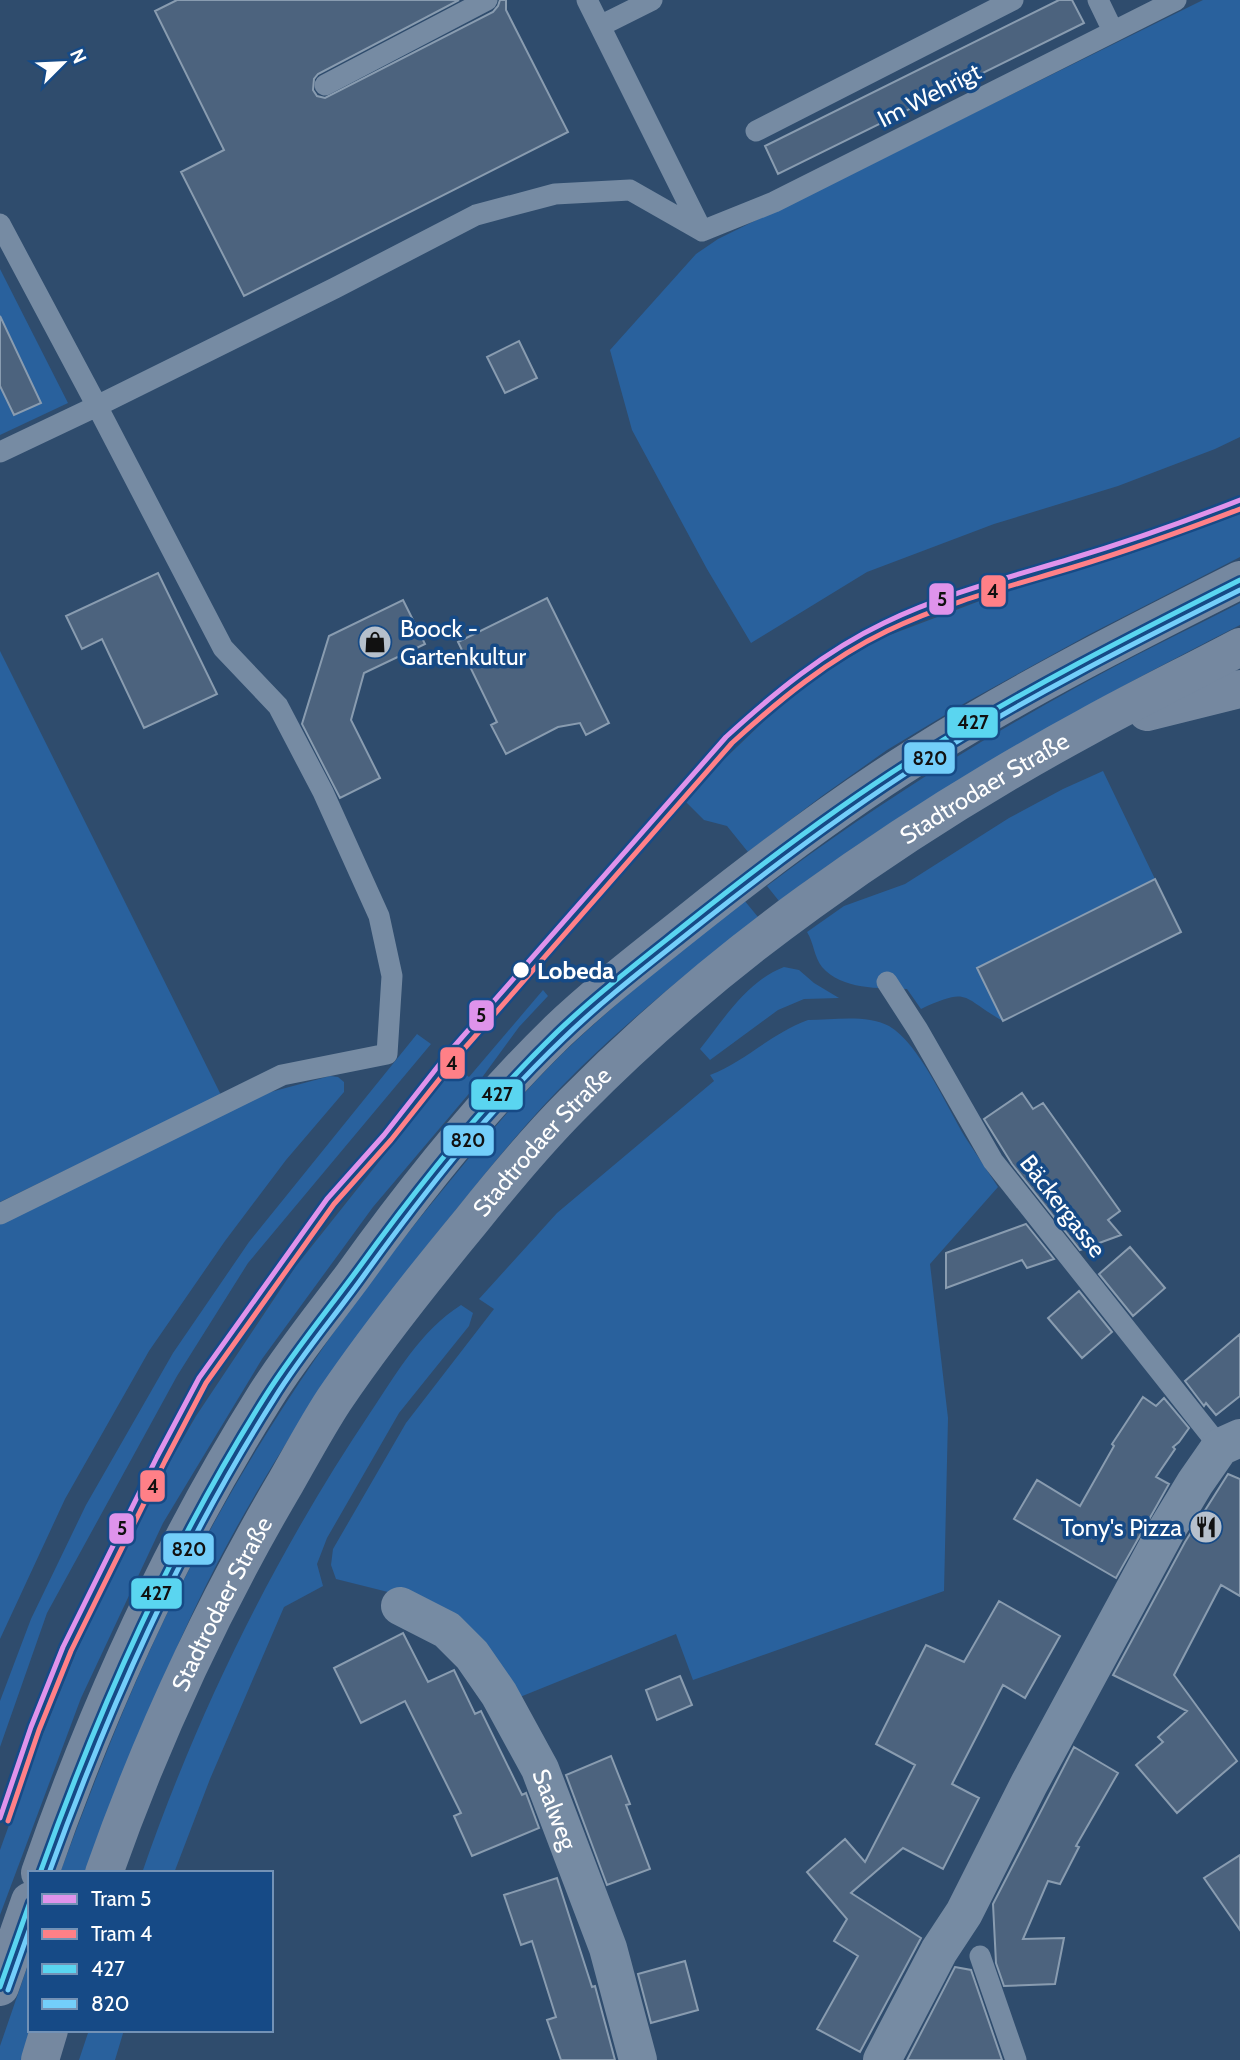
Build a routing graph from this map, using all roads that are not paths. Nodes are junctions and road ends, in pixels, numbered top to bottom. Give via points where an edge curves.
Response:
1 (487, 0) edge
2 (587, 0) edge
3 (652, 0) edge
4 (1013, 0) edge
5 (1098, 0) edge
6 (1176, 0) edge
7 (600, 26) junction
8 (1113, 31) junction
9 (326, 85) dead end
10 (755, 131) dead end
11 (0, 224) edge
12 (702, 232) junction
13 (97, 406) junction
14 (0, 452) edge
15 (1240, 580) edge
16 (1240, 647) edge
17 (1240, 690) edge
18 (1087, 727) junction
19 (887, 982) dead end
20 (0, 1214) edge
21 (1230, 1443) edge
22 (400, 1606) dead end
23 (41, 1871) edge
24 (105, 1871) edge
25 (28, 1907) edge
26 (981, 1956) dead end
27 (0, 1987) edge
28 (48, 2032) edge
29 (40, 2060) edge
30 (638, 2060) edge
31 (883, 2060) edge
32 (1016, 2060) edge

1 - 9 lane
2 - 7 lane
3 - 7 lane
4 - 10 lane
5 - 8 lane
6 - 8 lane, Im Wehrigt
7 - 12 lane
8 - 12 lane, Im Wehrigt via 774,202
11 - 13 lane
12 - 13 lane via 630,190 555,194 476,215
13 - 14 lane
13 - 20 lane via 223,648 278,706 379,916 392,976 387,1054 282,1076
15 - 23 main road via 990,712 845,804 620,977 556,1033 488,1106 390,1223 267,1394 169,1565 113,1684
16 - 18 main road, Stadtrodaer Straße
17 - 18 main road
18 - 24 main road, Stadtrodaer Straße via 971,794 780,924 662,1020 572,1105 506,1178 387,1326 332,1403 243,1555 179,1685
19 - 21 lane, Bäckergasse via 993,1161
21 - 31 street via 1195,1483 1166,1531
22 - 30 street, Saalweg via 447,1630 472,1655 540,1769 608,1948
25 - 27 main road
26 - 32 lane
28 - 29 main road

